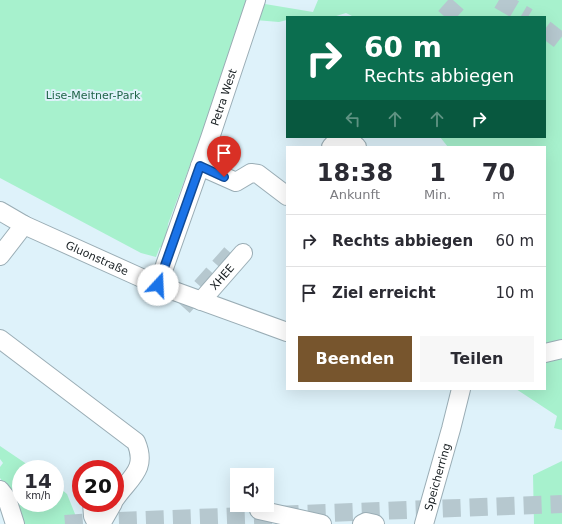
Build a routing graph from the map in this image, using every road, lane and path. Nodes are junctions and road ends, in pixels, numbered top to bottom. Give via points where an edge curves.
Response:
1 (256, 0) edge
2 (339, 138) edge
3 (347, 138) edge
4 (332, 146) edge
5 (355, 146) edge
6 (200, 166) junction
7 (286, 195) edge
8 (0, 211) edge
9 (24, 225) junction
10 (244, 252) dead end
11 (0, 256) edge
12 (158, 285) junction
13 (201, 301) junction
14 (286, 332) edge
15 (0, 339) edge
16 (562, 349) edge
17 (546, 353) edge
18 (461, 390) edge
19 (124, 488) edge
20 (0, 490) edge
21 (93, 512) edge
22 (108, 512) edge
23 (268, 512) edge
24 (15, 524) edge
25 (97, 524) edge
26 (101, 524) edge
27 (322, 524) edge
28 (362, 524) edge
29 (375, 524) edge
30 (424, 524) edge

1 - 6 lane, Petra West
2 - 4 lane
3 - 5 lane
6 - 7 lane via 236,182 251,173 258,174
6 - 12 lane, Petra West
8 - 9 lane, Gluonstraße
9 - 11 lane
9 - 12 lane, Gluonstraße
10 - 13 lane, XHEE
12 - 13 lane, Gluonstraße
13 - 14 lane, Gluonstraße
15 - 19 lane via 136,442 140,462 137,472
16 - 17 lane
18 - 30 lane, Speicherring
20 - 24 lane via 7,499
21 - 25 lane
22 - 26 lane
23 - 27 lane
28 - 29 lane

